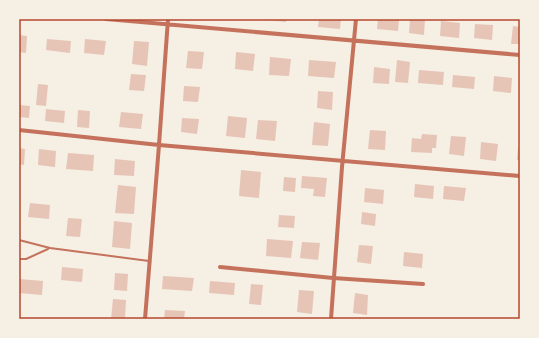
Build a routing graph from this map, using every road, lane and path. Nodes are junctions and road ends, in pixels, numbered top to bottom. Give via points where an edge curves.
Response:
1 (106, 19) edge
2 (168, 19) edge
3 (356, 19) edge
4 (167, 25) junction
5 (354, 40) junction
6 (520, 55) edge
7 (19, 130) edge
8 (159, 146) junction
9 (343, 160) junction
10 (520, 176) edge
11 (19, 240) edge
12 (50, 248) junction
13 (19, 259) edge
14 (149, 261) junction
15 (220, 267) dead end
16 (333, 278) junction
17 (423, 284) dead end
18 (145, 319) edge
19 (331, 319) edge

1 - 4 street
2 - 4 street
3 - 5 street
4 - 5 street
4 - 8 street
5 - 6 street
5 - 9 street
7 - 8 street
8 - 9 street
8 - 14 street
9 - 10 street
9 - 16 street
11 - 12 lane
12 - 13 lane via 26,259
12 - 14 lane
14 - 18 street
15 - 16 street
16 - 17 street
16 - 19 street

